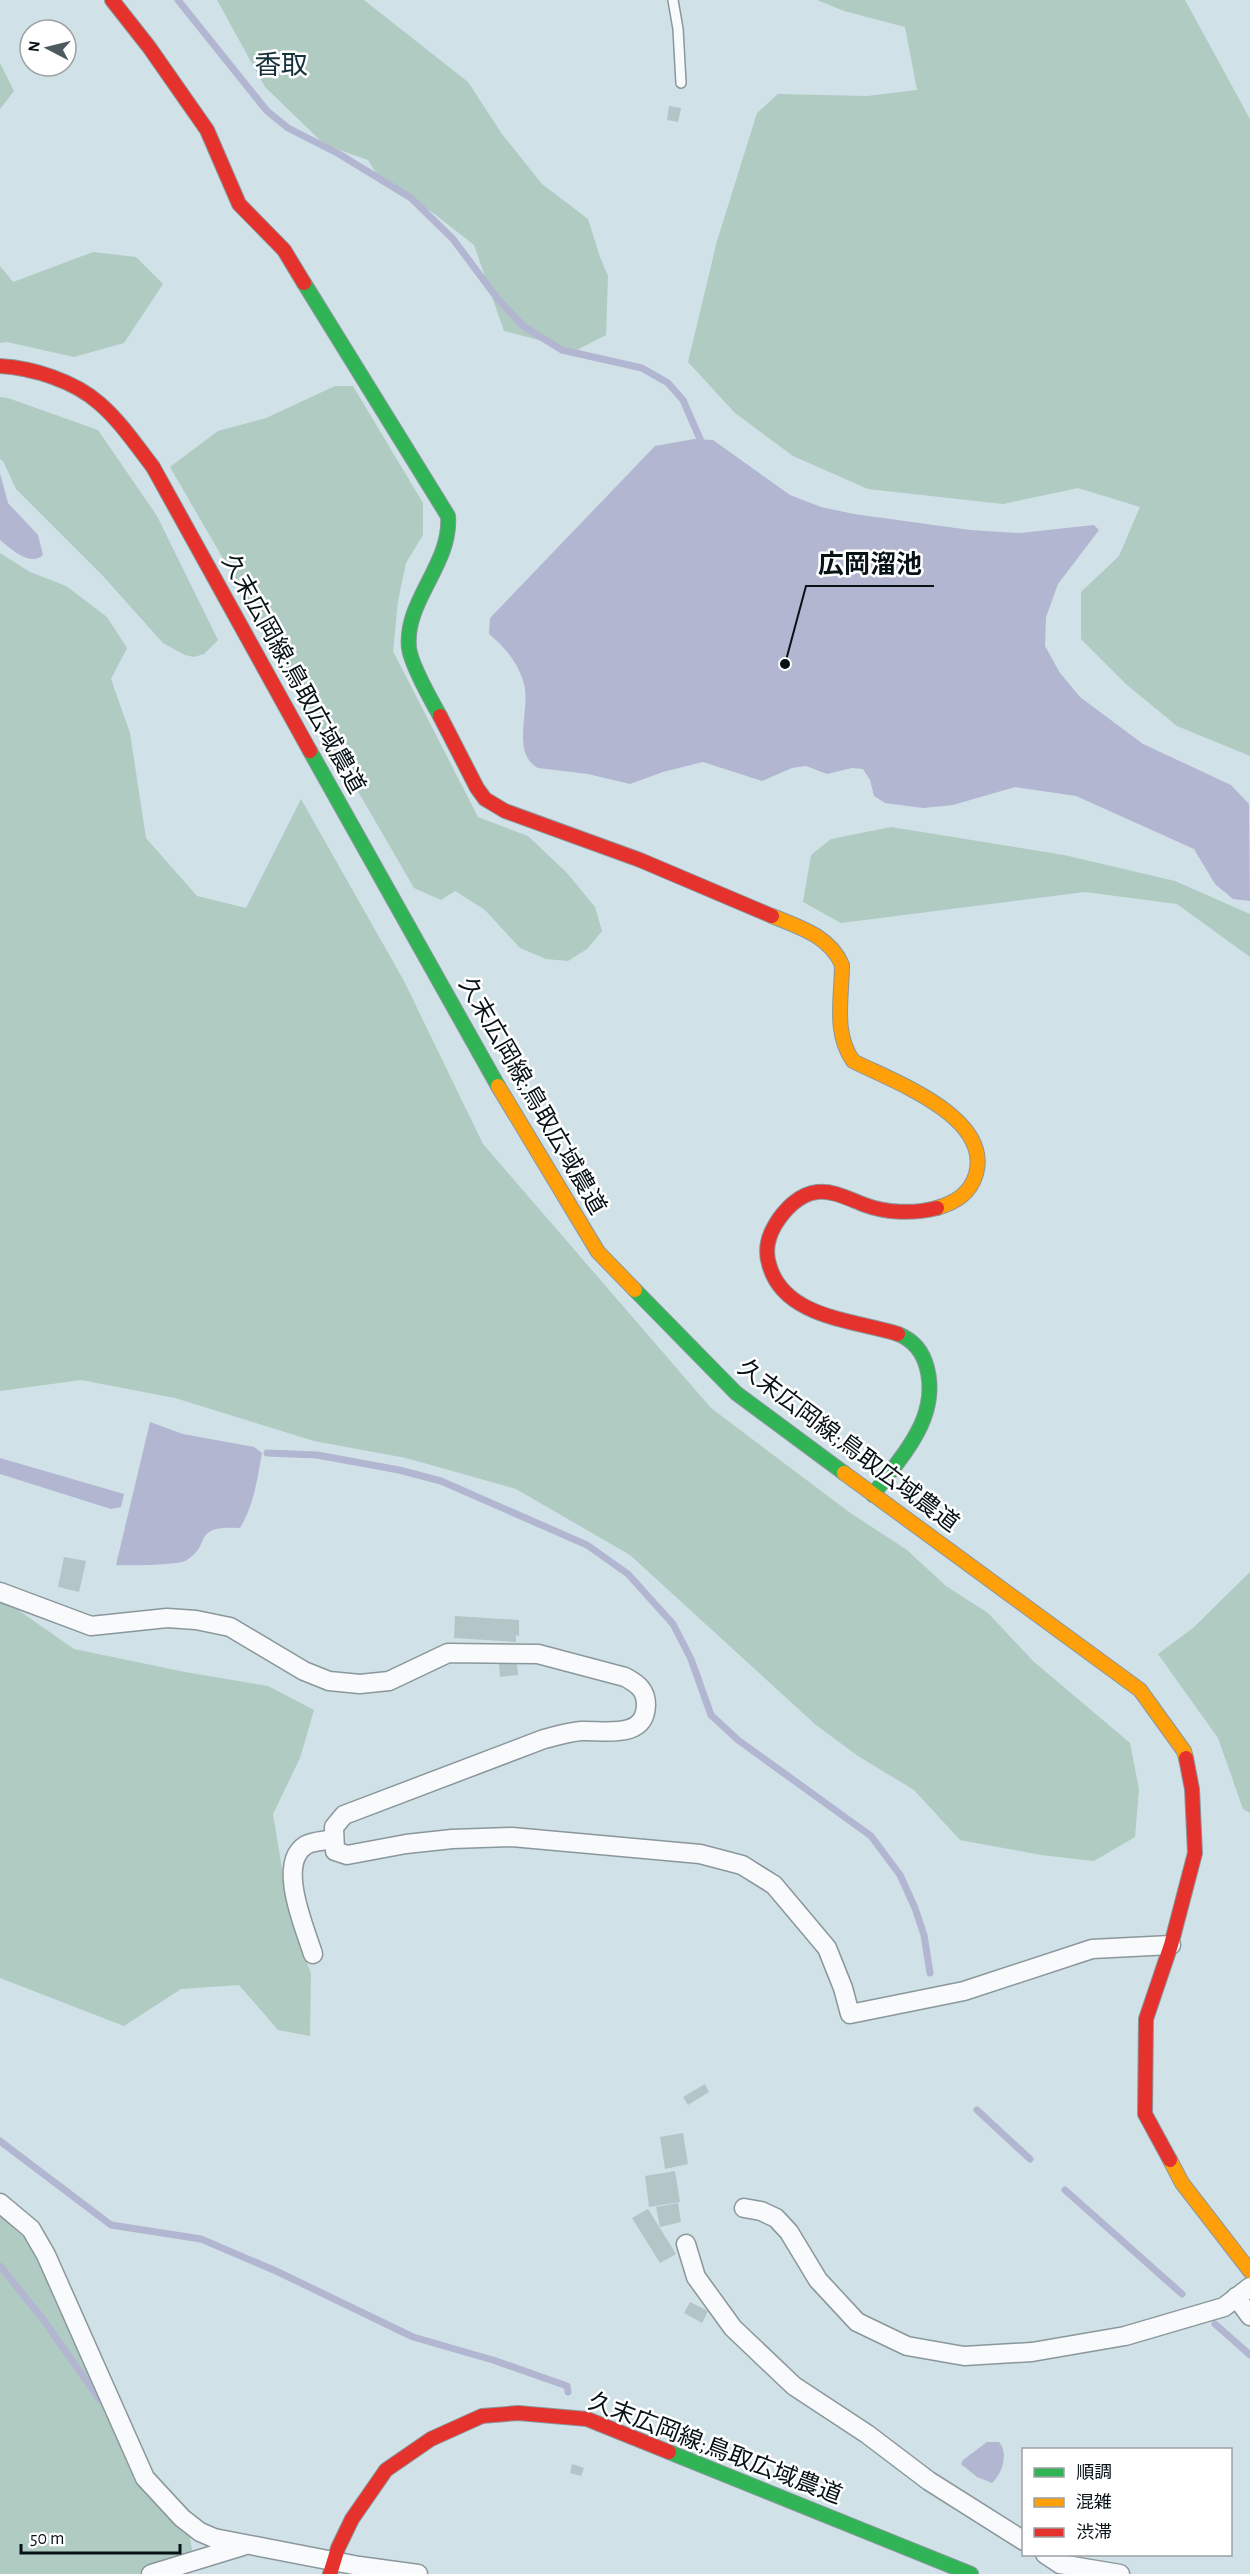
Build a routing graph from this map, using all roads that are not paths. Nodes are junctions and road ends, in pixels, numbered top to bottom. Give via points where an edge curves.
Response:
1 (112, 0) edge
2 (673, 0) edge
3 (681, 83) dead end
4 (0, 366) edge
5 (873, 1496) junction
6 (0, 1592) edge
7 (333, 1839) junction
8 (1171, 1944) junction
9 (313, 1954) dead end
10 (0, 2203) edge
11 (744, 2208) dead end
12 (686, 2244) dead end
13 (1250, 2271) edge
14 (1243, 2292) edge
15 (1250, 2316) edge
16 (1022, 2540) edge
17 (247, 2544) junction
18 (1048, 2556) edge
19 (331, 2567) edge
20 (151, 2574) edge
21 (418, 2574) edge
22 (971, 2574) edge
23 (1120, 2574) edge

1 - 5 street via 201,122 214,142 239,204 284,250 448,516 443,551 410,625 409,650 426,690 485,799 505,811 640,860 824,940 842,965 841,1030 846,1054 954,1115 971,1138 977,1174 972,1187 955,1202 921,1211 897,1211 835,1194 811,1193 782,1214 770,1237 767,1253 771,1278 792,1300 900,1335 916,1346 923,1357 928,1371 928,1409
2 - 3 lane
4 - 5 street, 久末広岡線;鳥取広域農道 via 55,379 97,401 153,467 513,1113 598,1252 736,1393
5 - 8 street, 久末広岡線;鳥取広域農道 via 1140,1690 1184,1751 1192,1789 1195,1852
6 - 7 street via 91,1626 167,1618 230,1628 329,1681 389,1681 448,1653 538,1654 625,1677 645,1695 642,1719 627,1732 578,1731 544,1739 344,1815 334,1827
7 - 8 street via 335,1851 347,1855 406,1844 512,1837 700,1854 742,1865 774,1885 827,1948 850,2014 964,1991 1092,1948
7 - 9 street via 307,1845 295,1856 291,1875
8 - 13 street, 久末広岡線;鳥取広域農道 via 1146,2019 1145,2114 1182,2183
10 - 17 street via 31,2229 46,2255 145,2478 200,2532
11 - 14 street via 776,2218 818,2280 857,2322 907,2346 964,2356 1032,2352 1125,2336 1224,2307
12 - 16 street via 696,2277 733,2328 794,2386
14 - 15 street
17 - 19 street
17 - 20 street
18 - 23 street via 1060,2564
19 - 21 street via 359,2566
19 - 22 street, 久末広岡線;鳥取広域農道 via 357,2513 387,2469 423,2444 483,2415 523,2414 587,2419

